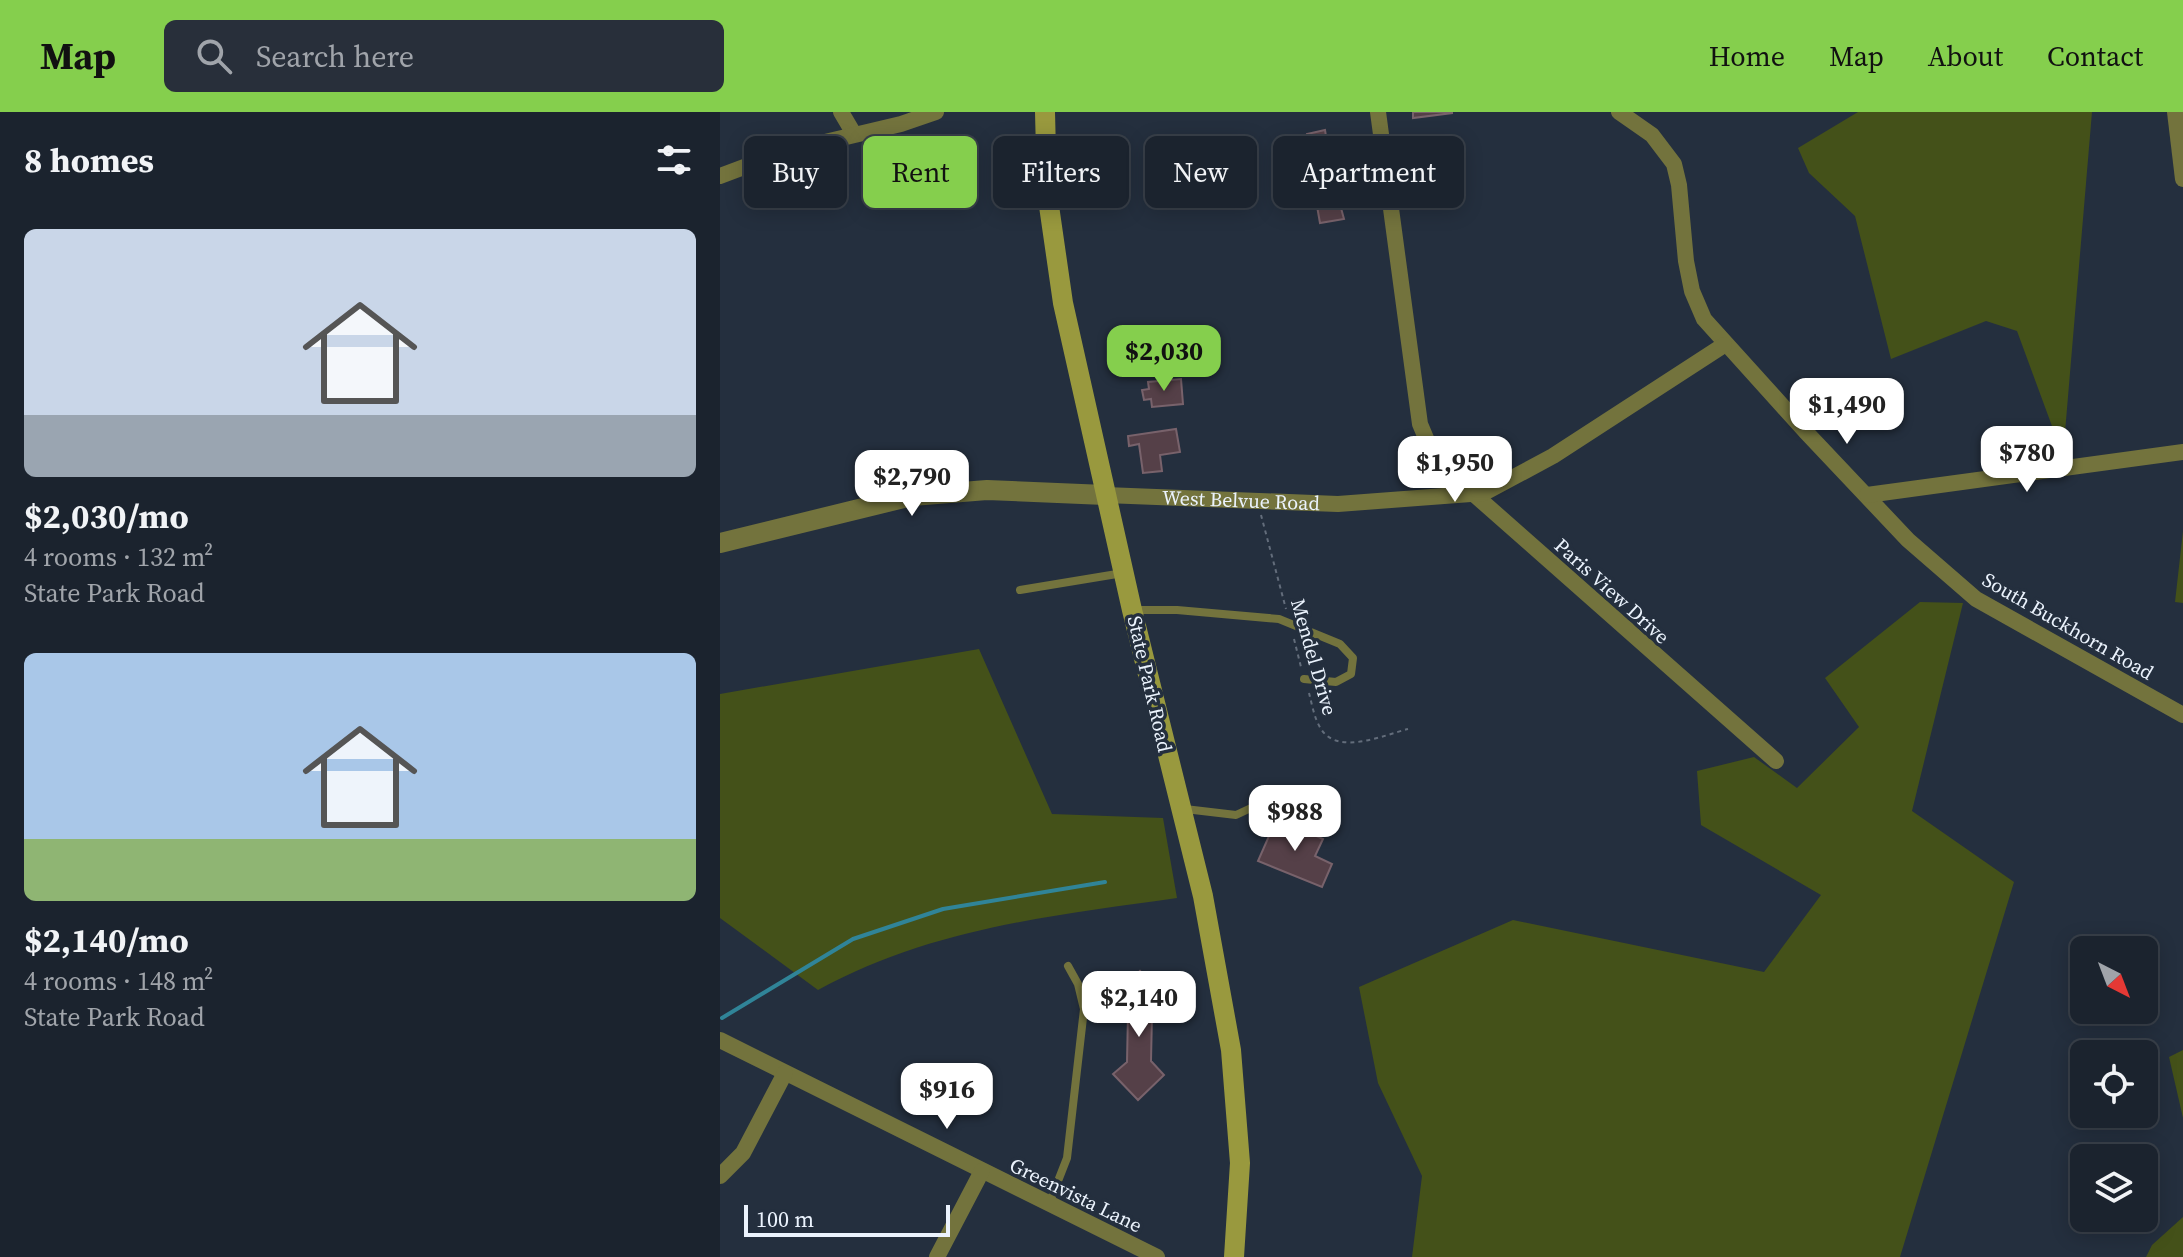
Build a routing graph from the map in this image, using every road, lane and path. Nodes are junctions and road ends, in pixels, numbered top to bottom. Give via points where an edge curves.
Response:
1 (841, 112) edge
2 (936, 112) edge
3 (1045, 112) edge
4 (1378, 112) edge
5 (1619, 112) edge
6 (2175, 112) edge
7 (1641, 118) edge
8 (854, 134) junction
9 (720, 176) edge
10 (2183, 179) edge
11 (1724, 345) junction
12 (2183, 452) edge
13 (1474, 494) junction
14 (1105, 495) junction
15 (1867, 495) junction
16 (1258, 502) junction
17 (720, 543) edge
18 (1124, 573) junction
19 (1020, 590) dead end
20 (1132, 610) junction
21 (1289, 623) junction
22 (1304, 679) junction
23 (2183, 715) edge
24 (1408, 729) dead end
25 (1776, 761) dead end
26 (1180, 808) junction
27 (1333, 827) dead end
28 (1068, 966) dead end
29 (720, 1040) edge
30 (785, 1073) junction
31 (982, 1171) junction
32 (720, 1176) edge
33 (1049, 1204) junction
34 (937, 1257) edge
35 (1157, 1257) edge
36 (1234, 1257) edge

1 - 8 street
2 - 8 street
3 - 14 main road, State Park Road via 1052,238
4 - 13 street, Paris View Drive via 1420,424 1431,450
5 - 7 street, South Buckhorn Road
6 - 10 street
7 - 11 street, South Buckhorn Road via 1674,164 1692,291
8 - 9 street
11 - 13 street, West Belvue Road via 1501,487
11 - 15 street, South Buckhorn Road
12 - 15 street
13 - 16 street, West Belvue Road via 1390,502
13 - 25 street, Paris View Drive
14 - 16 street, West Belvue Road
14 - 17 street, West Belvue Road via 987,490 924,494
14 - 18 main road, State Park Road
15 - 23 street, South Buckhorn Road via 1935,566 1976,599
16 - 21 path, Mendel Drive
18 - 19 lane
18 - 20 main road, State Park Road
20 - 21 lane via 1254,615
20 - 26 main road, State Park Road
21 - 22 path, Mendel Drive
21 - 22 lane via 1340,644 1353,658 1351,674 1341,681
22 - 24 path, Mendel Drive via 1319,726 1333,740 1345,743
26 - 27 lane via 1236,815 1268,800
26 - 36 main road, State Park Road via 1203,896 1233,1064 1240,1163
28 - 33 lane via 1084,1009 1067,1158
29 - 30 street, Greenvista Lane
30 - 31 street, Greenvista Lane
30 - 32 street via 743,1153
31 - 33 street, Greenvista Lane
31 - 34 street
33 - 35 street, Greenvista Lane

